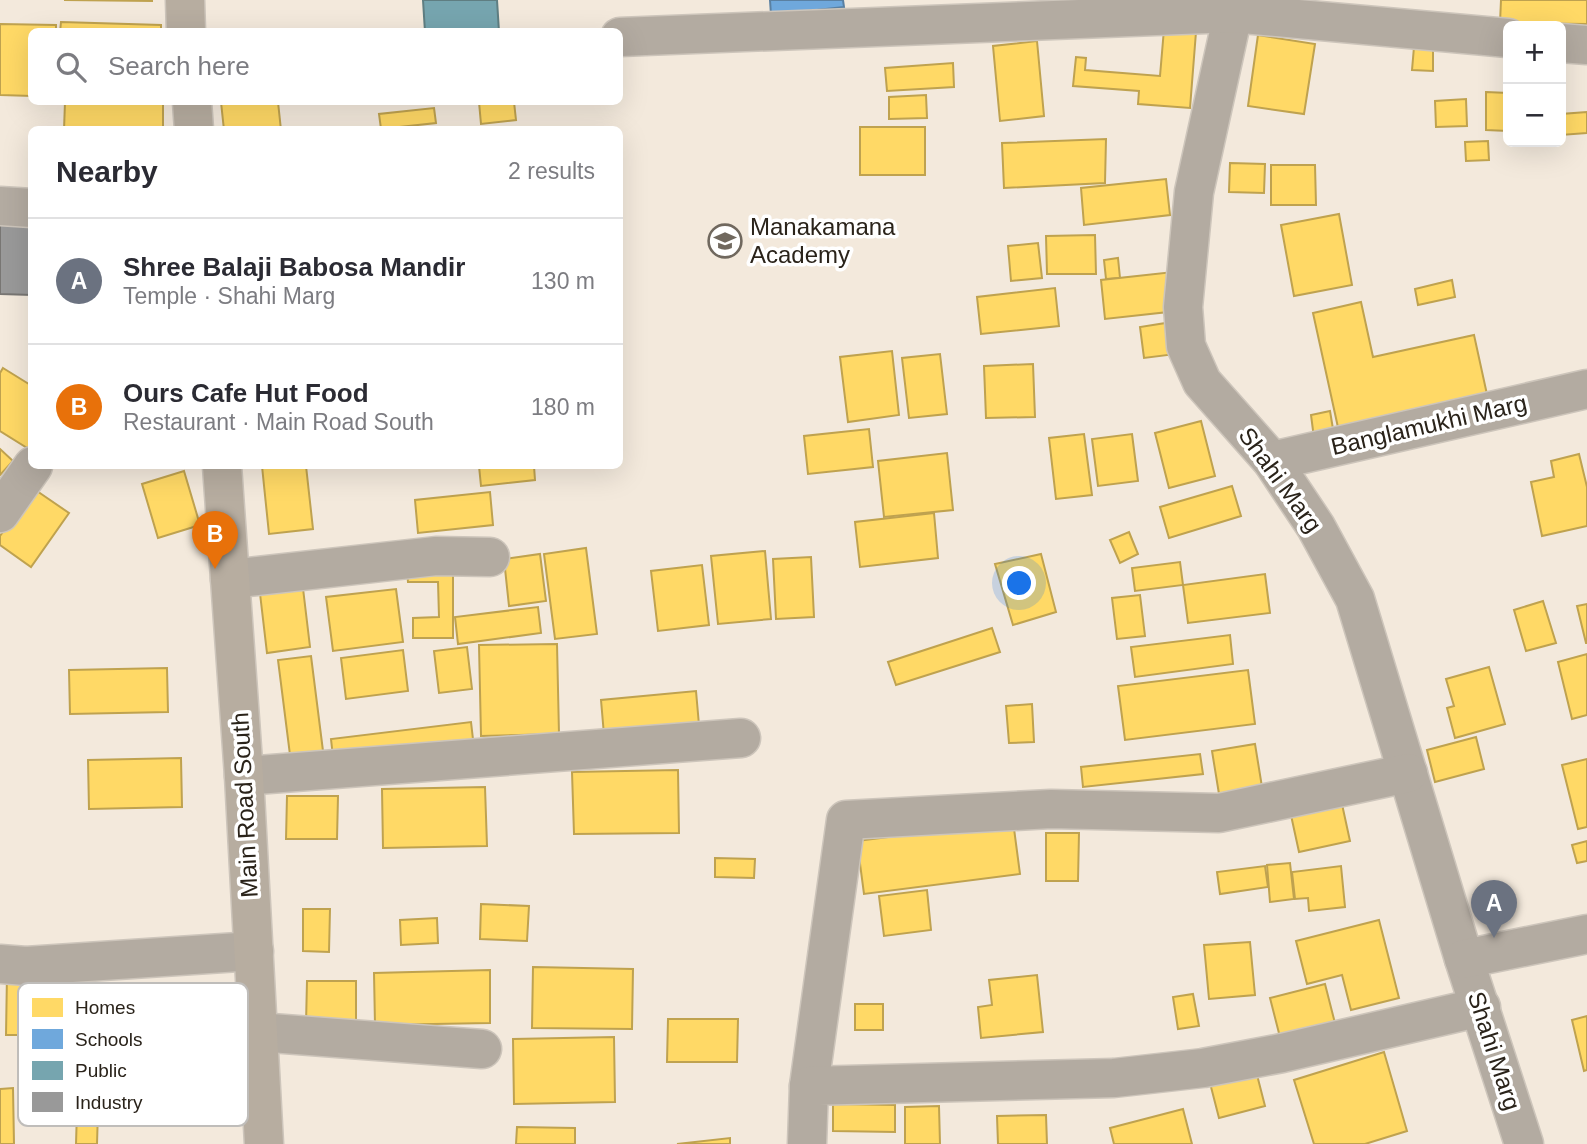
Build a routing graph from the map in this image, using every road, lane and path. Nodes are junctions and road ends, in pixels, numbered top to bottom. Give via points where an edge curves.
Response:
1 (185, 0) edge
2 (1234, 7) edge
3 (187, 28) edge
4 (623, 37) edge
5 (1503, 37) edge
6 (1566, 43) edge
7 (1587, 45) edge
8 (192, 105) edge
9 (194, 126) edge
10 (0, 206) edge
11 (28, 208) edge
12 (1587, 389) edge
13 (1272, 461) junction
14 (31, 469) edge
15 (222, 469) edge
16 (0, 513) edge
17 (490, 557) dead end
18 (230, 579) junction
19 (741, 738) dead end
20 (1408, 773) junction
21 (244, 776) junction
22 (1587, 934) edge
23 (254, 951) junction
24 (1464, 959) junction
25 (0, 964) edge
26 (1481, 1007) junction
27 (258, 1032) junction
28 (482, 1049) dead end
29 (808, 1086) junction
30 (264, 1144) edge
31 (807, 1144) edge
32 (1524, 1144) edge

1 - 3 main road
2 - 4 street
2 - 5 street
2 - 13 street, Shahi Marg via 1194,192 1183,307 1186,346 1202,382
6 - 7 street
8 - 9 main road
10 - 11 street
12 - 13 street, Banglamukhi Marg
13 - 20 street, Shahi Marg via 1316,527 1355,599
14 - 16 street
15 - 18 main road, Main Road South
17 - 18 street via 436,556
18 - 21 main road, Main Road South
19 - 21 street
20 - 24 street, Shahi Marg
20 - 29 street via 1219,813 1051,809 846,820
21 - 23 main road, Main Road South
22 - 24 street, Shahi Marg
23 - 25 street
23 - 27 main road, Main Road South
24 - 26 street, Shahi Marg
26 - 29 street via 1203,1068 1114,1078
26 - 32 street, Shahi Marg
27 - 28 street
27 - 30 main road, Main Road South
29 - 31 street

